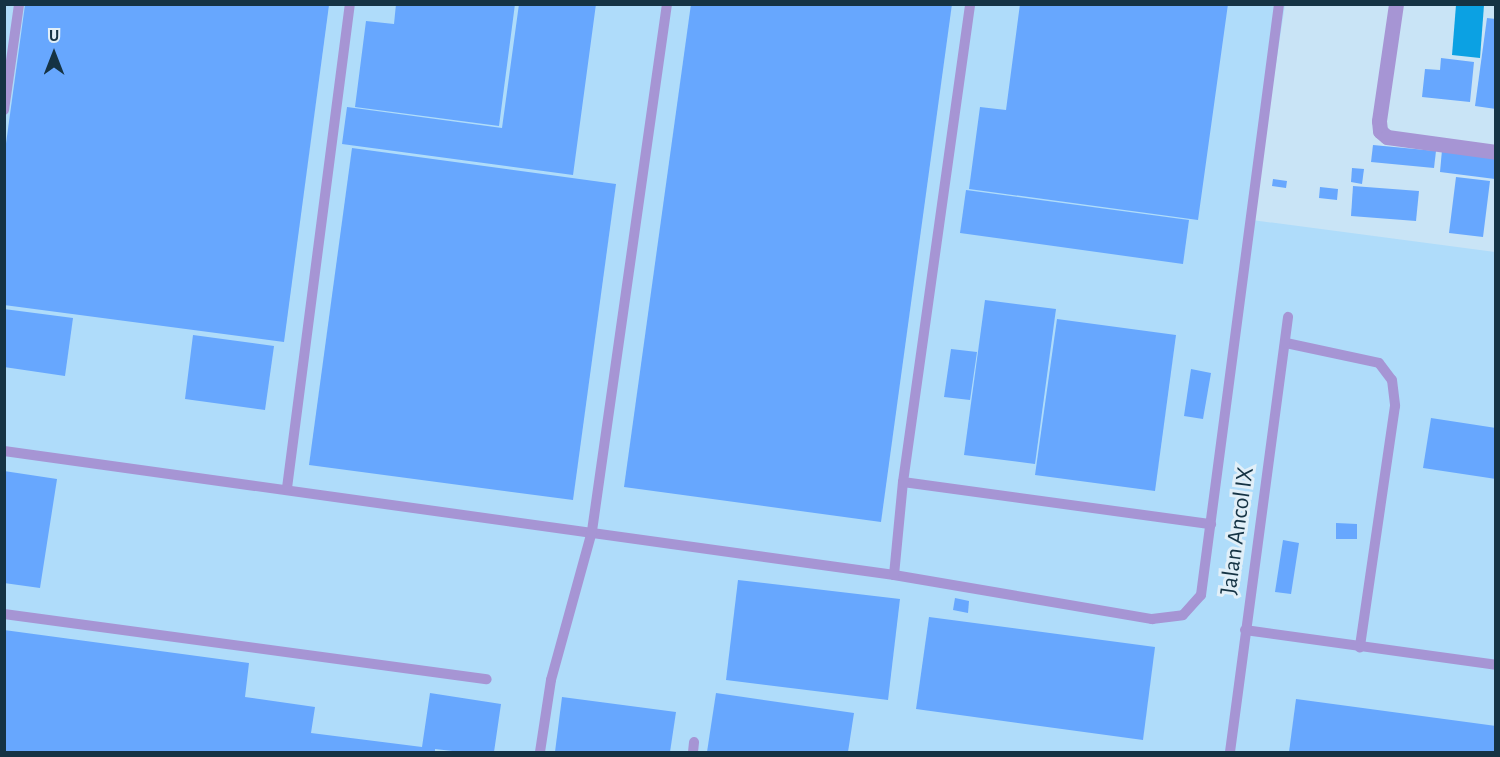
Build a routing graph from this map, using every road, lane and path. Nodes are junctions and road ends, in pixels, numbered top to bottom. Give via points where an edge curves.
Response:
1 (18, 4) edge
2 (350, 4) edge
3 (667, 4) edge
4 (970, 4) edge
5 (1279, 4) edge
6 (1396, 4) edge
7 (4, 110) edge
8 (1496, 152) edge
9 (1288, 317) dead end
10 (1286, 342) junction
11 (4, 451) edge
12 (903, 482) junction
13 (287, 488) junction
14 (1211, 524) junction
15 (592, 531) junction
16 (894, 575) junction
17 (4, 614) edge
18 (1245, 630) junction
19 (1360, 647) junction
20 (1496, 665) edge
21 (487, 679) dead end
22 (540, 753) edge
23 (1230, 753) edge

1 - 7 lane
2 - 13 lane
3 - 15 lane
4 - 12 lane
5 - 14 lane
6 - 8 street via 1380,130 1387,137
9 - 10 lane, Jalan Ancol IX
10 - 18 lane, Jalan Ancol IX
10 - 19 lane via 1379,363 1392,380 1395,406
11 - 13 lane
12 - 14 lane
12 - 16 lane
13 - 15 lane
14 - 16 lane via 1201,595 1183,615 1152,619
15 - 16 lane
15 - 22 lane via 551,680
17 - 21 lane
18 - 19 lane
18 - 23 lane, Jalan Ancol IX
19 - 20 lane

